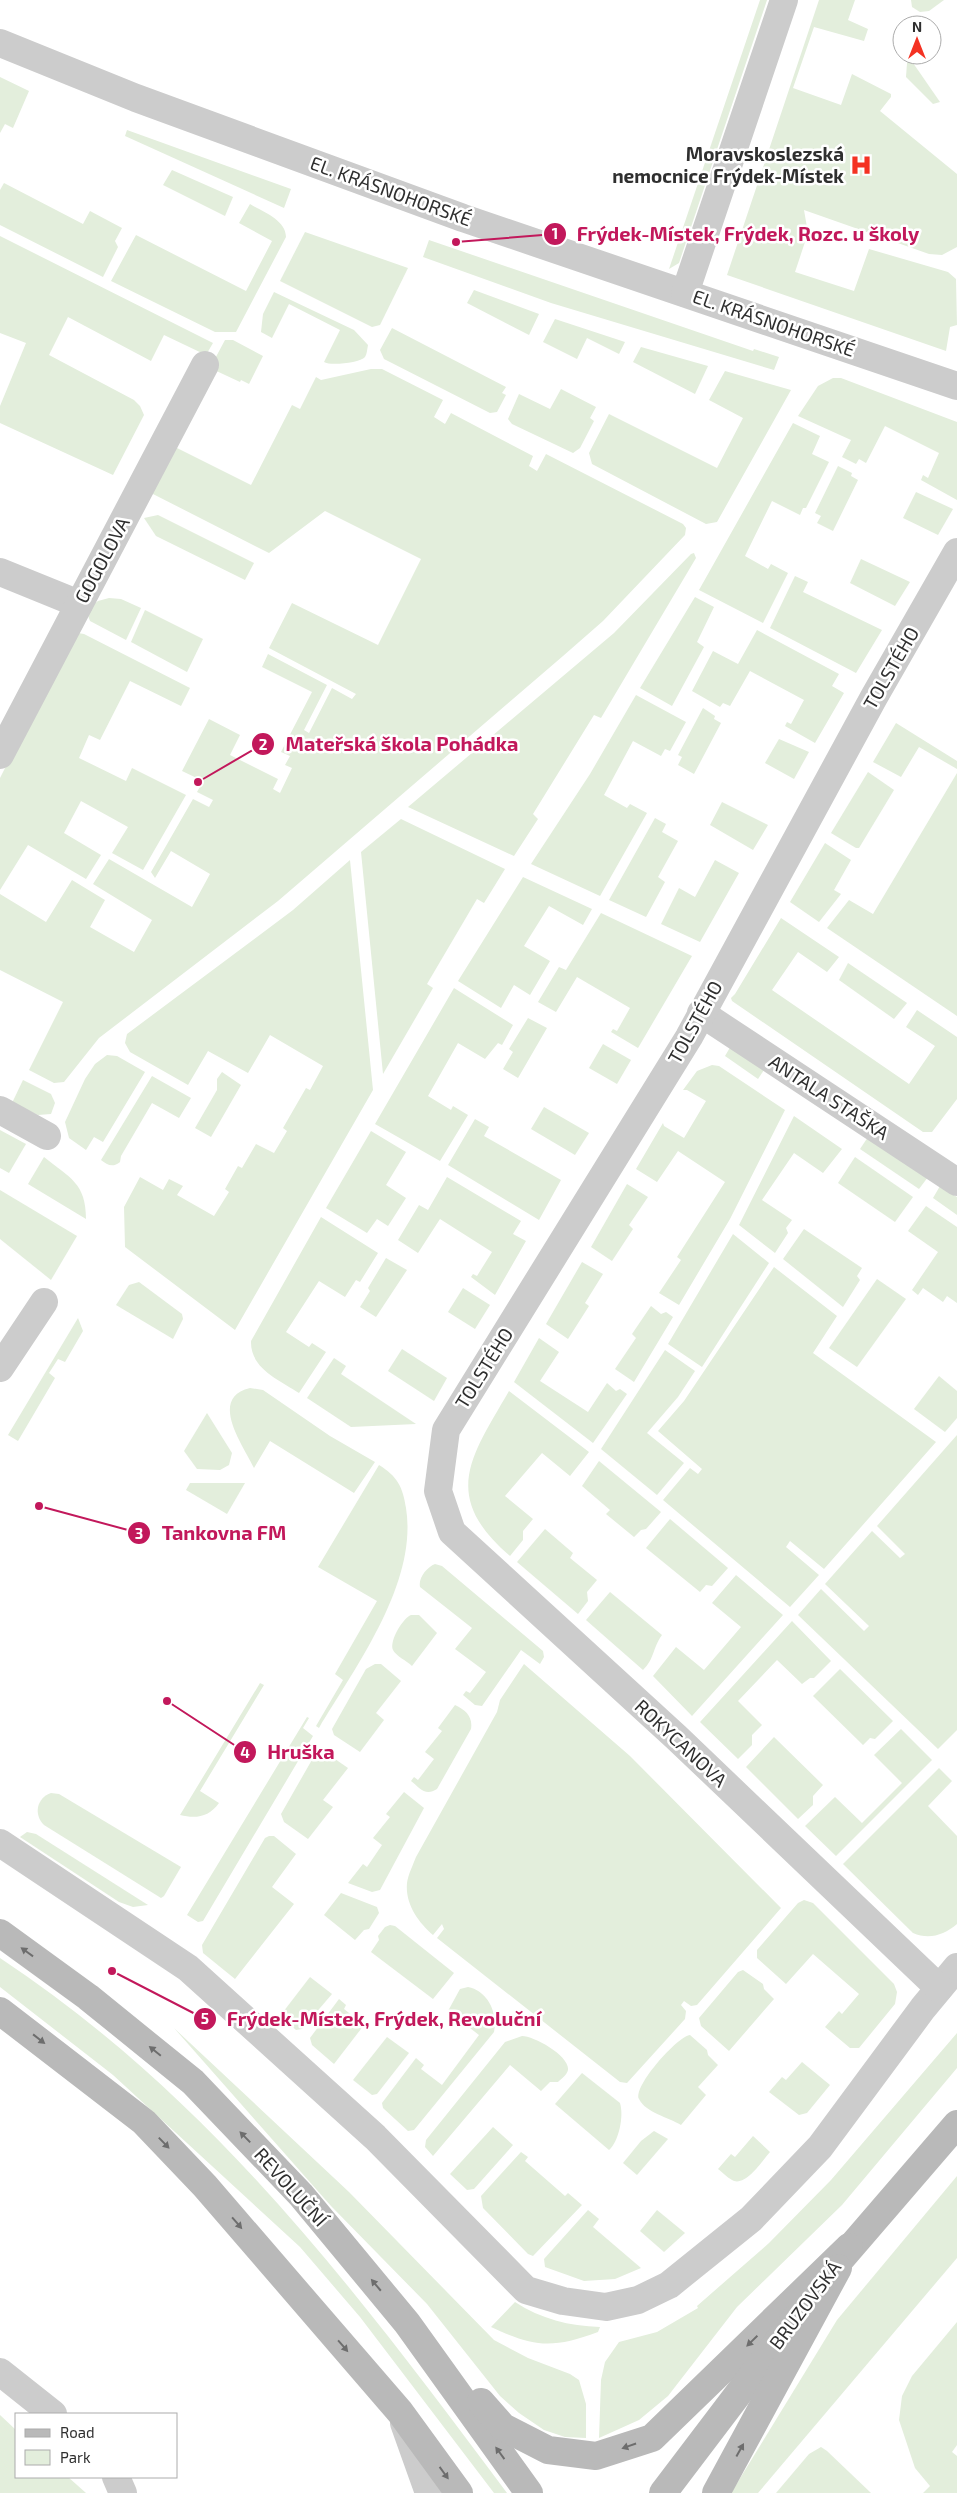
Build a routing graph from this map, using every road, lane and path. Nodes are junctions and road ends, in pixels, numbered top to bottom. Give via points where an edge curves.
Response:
1 (784, 0) edge
2 (0, 43) edge
3 (685, 293) junction
4 (205, 365) dead end
5 (957, 386) edge
6 (957, 552) edge
7 (0, 572) edge
8 (78, 604) junction
9 (0, 755) edge
10 (701, 1013) junction
11 (0, 1110) edge
12 (48, 1136) dead end
13 (957, 1182) edge
14 (44, 1302) dead end
15 (0, 1368) edge
16 (438, 1491) joint
17 (0, 1843) edge
18 (0, 1933) edge
19 (957, 1967) edge
20 (939, 1988) junction
21 (0, 2011) edge
22 (957, 2124) edge
23 (849, 2246) junction
24 (407, 2322) junction
25 (0, 2372) edge
26 (400, 2412) junction
27 (52, 2413) edge
28 (116, 2478) edge
29 (123, 2493) edge
30 (429, 2493) edge
31 (459, 2493) edge
32 (529, 2493) edge
33 (663, 2493) edge
34 (716, 2493) edge

1 - 3 street
2 - 3 street, EL. KRÁSNOHORSKÉ via 173,112 463,218
3 - 5 street, EL. KRÁSNOHORSKÉ
4 - 8 street, GOGOLOVA
6 - 10 street, TOLSTÉHO
7 - 8 street
8 - 9 street, GOGOLOVA
10 - 13 street, ANTALA STAŠKA
10 - 16 street, TOLSTÉHO via 446,1430
11 - 12 street
14 - 15 street
16 - 20 street, ROKYCANOVA via 452,1532 676,1737
17 - 20 street via 188,1968 375,2137 526,2290 563,2301 606,2307 638,2300 669,2285 751,2219 820,2147
24 -> 18 main road, REVOLUČNÍ via 301,2196 193,2082 88,1997
19 - 20 street
21 -> 26 main road via 144,2122 205,2186
22 - 23 main road, BRUZOVSKÁ
23 -> 24 main road via 652,2438 596,2456 548,2450 503,2427
23 - 33 main road, BRUZOVSKÁ
34 -> 23 main road
32 -> 24 main road, REVOLUČNÍ
25 - 27 street
26 - 30 street
26 -> 31 main road
28 - 29 street

